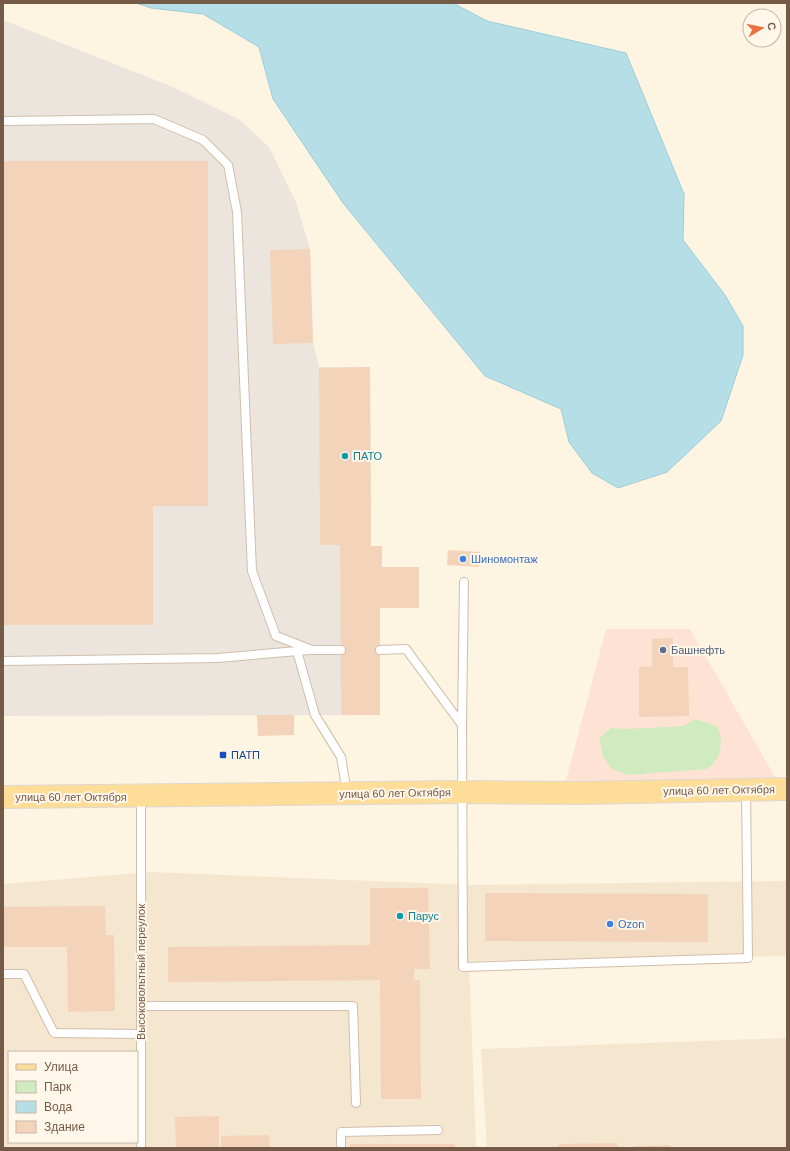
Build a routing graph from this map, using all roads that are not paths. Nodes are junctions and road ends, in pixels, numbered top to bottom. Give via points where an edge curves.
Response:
1 (3, 121) edge
2 (464, 582) dead end
3 (312, 650) junction
4 (341, 650) dead end
5 (380, 650) dead end
6 (297, 651) junction
7 (3, 661) edge
8 (462, 725) junction
9 (746, 789) junction
10 (787, 789) edge
11 (462, 792) junction
12 (347, 794) junction
13 (141, 796) junction
14 (3, 797) edge
15 (3, 974) edge
16 (141, 1006) junction
17 (141, 1034) junction
18 (356, 1103) dead end
19 (438, 1130) dead end
20 (141, 1148) edge
21 (340, 1148) edge

1 - 3 lane via 154,119 203,140 228,165 237,212 252,571 276,636
2 - 8 lane
3 - 4 lane
3 - 6 lane
5 - 8 lane via 406,649
6 - 7 lane via 218,658
6 - 12 lane via 315,715 341,757
8 - 11 lane
9 - 10 main road, улица 60 лет Октября
9 - 11 main road, улица 60 лет Октября via 579,793
9 - 11 lane via 748,958 463,967
11 - 12 main road, улица 60 лет Октября
12 - 13 main road, улица 60 лет Октября
13 - 14 main road, улица 60 лет Октября
13 - 16 lane, Высоковольтный переулок
15 - 17 lane via 24,974 54,1033
16 - 17 lane, Высоковольтный переулок
16 - 18 lane via 353,1006
17 - 20 lane, Высоковольтный переулок
19 - 21 lane via 341,1132

